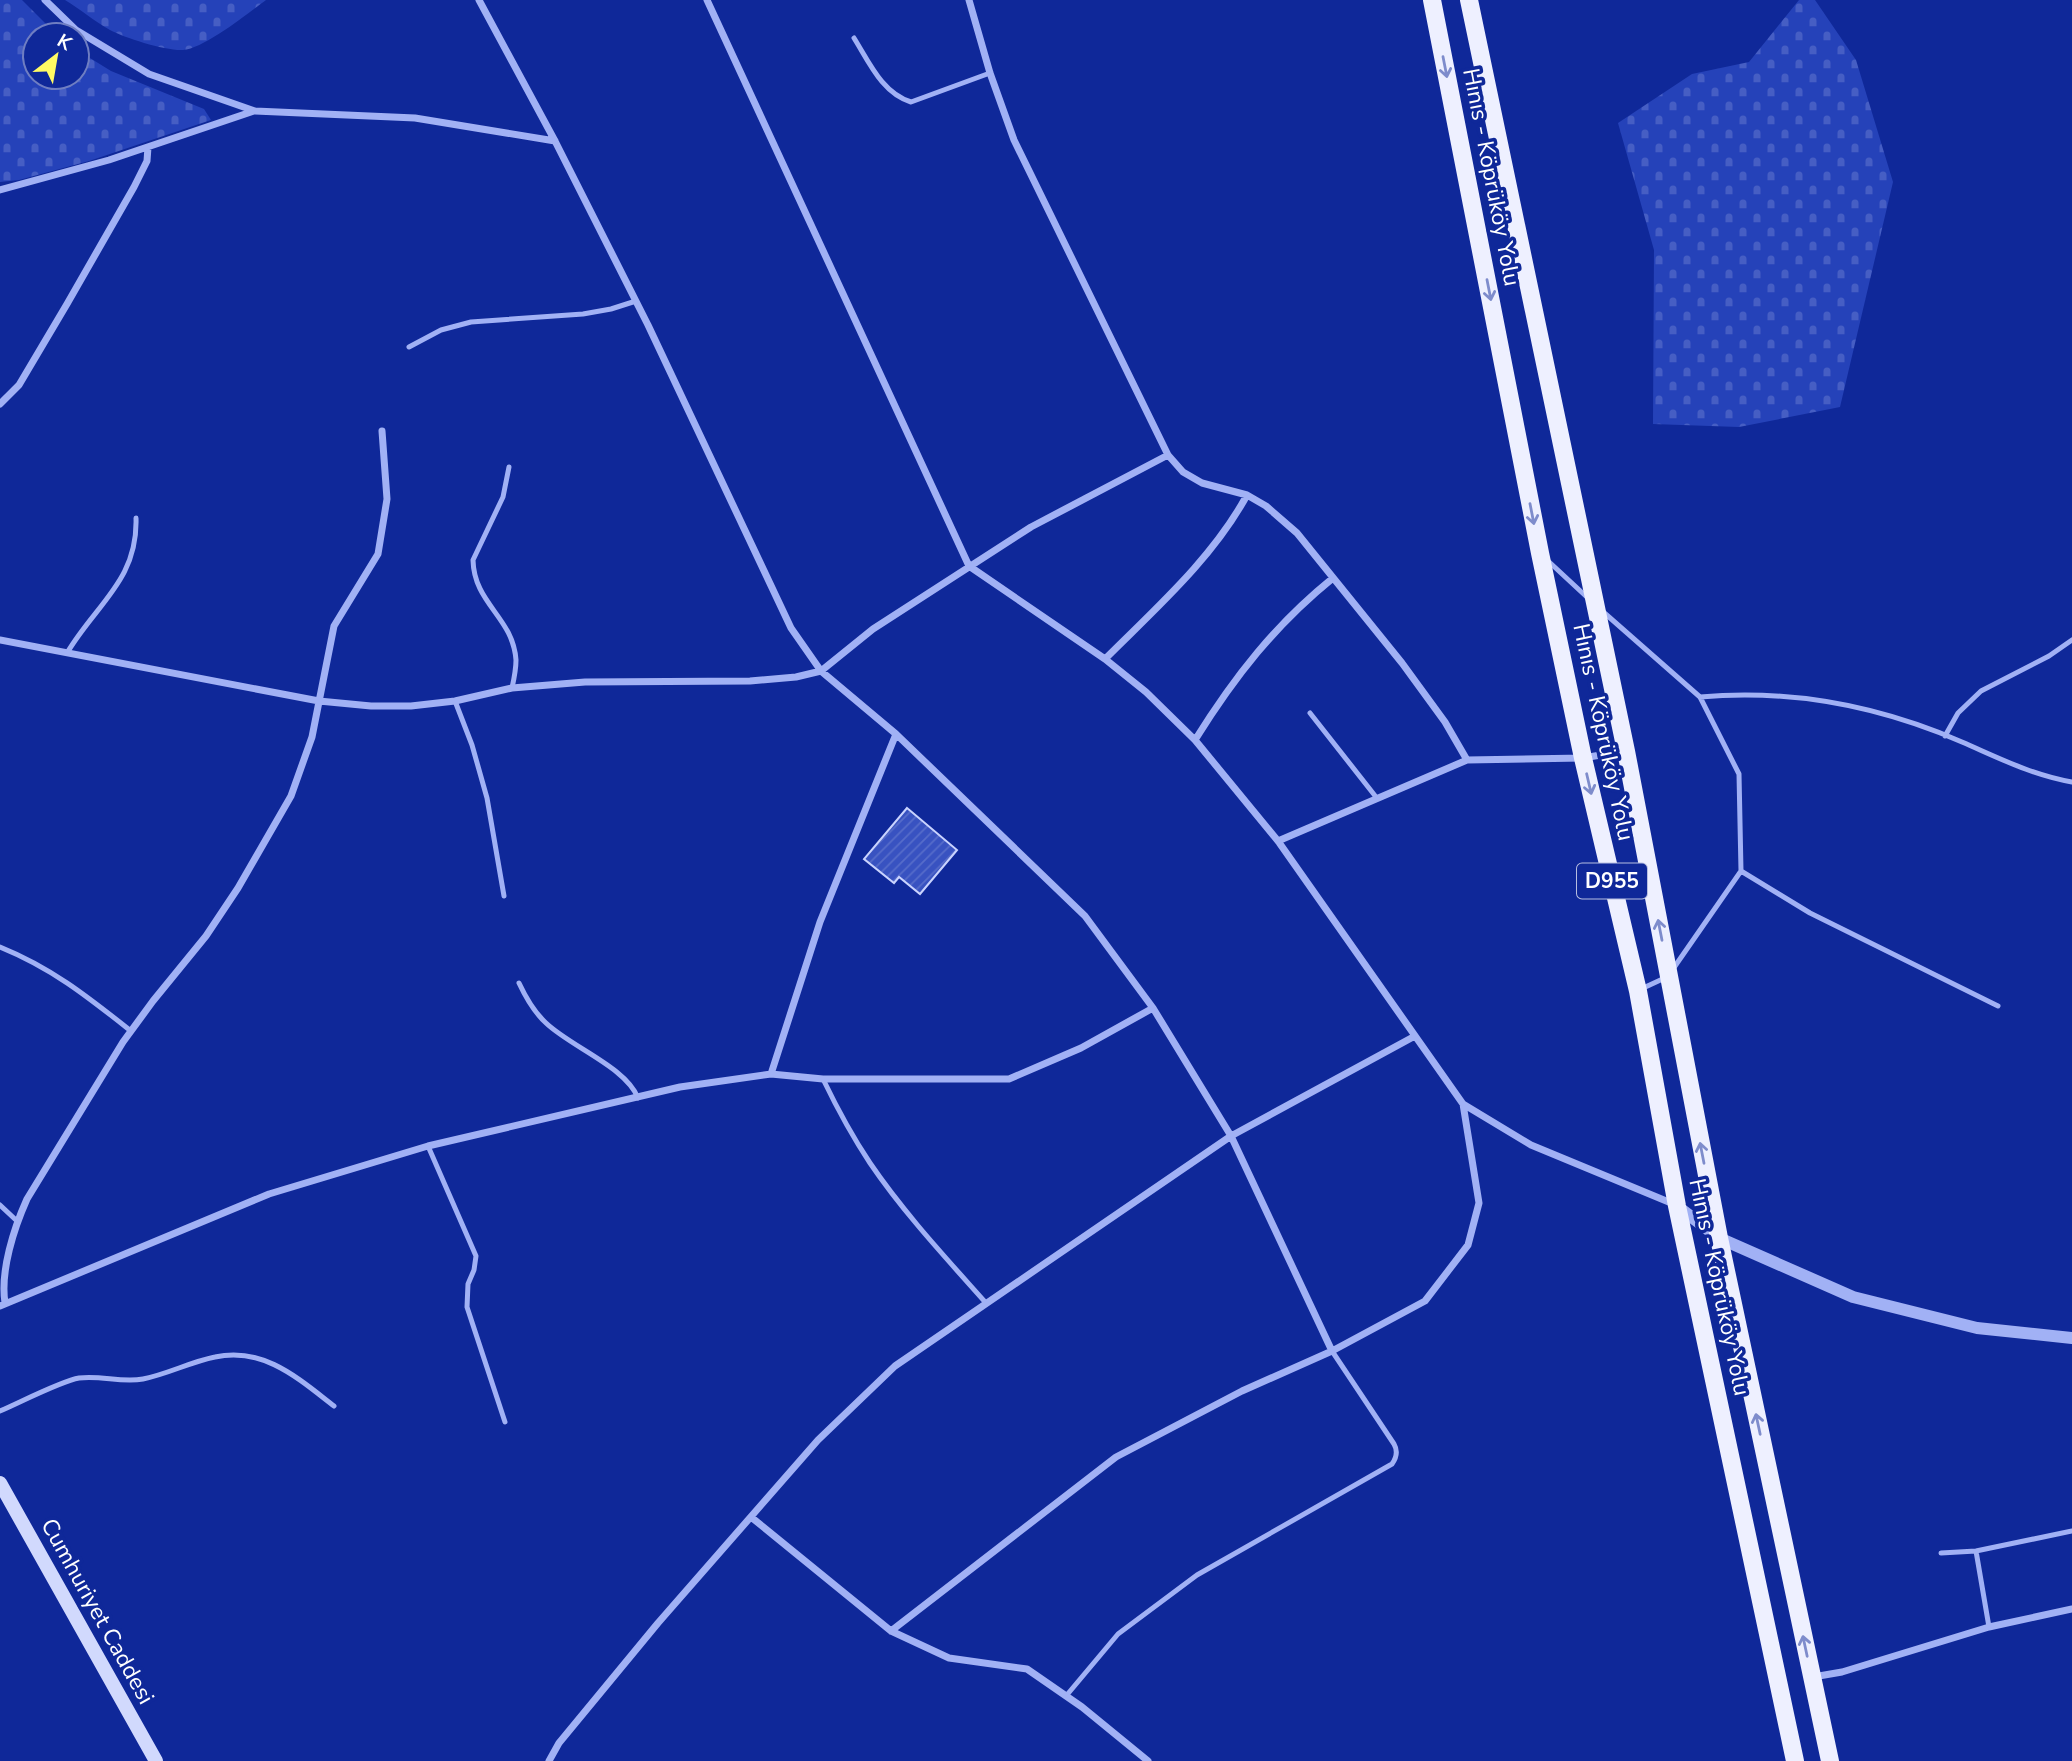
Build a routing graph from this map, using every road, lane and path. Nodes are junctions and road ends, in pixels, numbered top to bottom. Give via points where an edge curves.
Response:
1 (45, 0) edge
2 (480, 0) edge
3 (707, 0) edge
4 (969, 0) edge
5 (1432, 0) edge
6 (1469, 0) edge
7 (854, 38) dead end
8 (990, 73) junction
9 (255, 111) junction
10 (555, 141) junction
11 (148, 147) junction
12 (0, 190) edge
13 (636, 301) junction
14 (409, 347) dead end
15 (0, 404) edge
16 (382, 431) dead end
17 (1168, 455) junction
18 (509, 467) dead end
19 (1247, 495) junction
20 (136, 518) dead end
21 (1540, 553) junction
22 (968, 566) junction
23 (1333, 578) junction
24 (1595, 604) junction
25 (0, 640) edge
26 (2072, 640) edge
27 (67, 653) junction
28 (1104, 659) junction
29 (821, 671) junction
30 (512, 688) junction
31 (1700, 697) junction
32 (319, 701) junction
33 (455, 701) junction
34 (1310, 713) dead end
35 (896, 734) junction
36 (1945, 736) junction
37 (1195, 740) junction
38 (1626, 751) junction
39 (1583, 758) junction
40 (1467, 760) junction
41 (2072, 782) edge
42 (1376, 797) junction
43 (1278, 841) junction
44 (1741, 871) junction
45 (504, 896) dead end
46 (0, 947) edge
47 (1668, 976) junction
48 (519, 983) dead end
49 (1638, 991) junction
50 (1998, 1006) dead end
51 (1153, 1008) junction
52 (131, 1031) junction
53 (1415, 1036) junction
54 (771, 1074) junction
55 (822, 1079) junction
56 (638, 1098) junction
57 (1463, 1104) junction
58 (1231, 1136) junction
59 (428, 1146) junction
60 (0, 1205) edge
61 (1677, 1206) junction
62 (17, 1221) junction
63 (1719, 1238) junction
64 (986, 1303) junction
65 (3, 1304) edge
66 (2072, 1338) edge
67 (1332, 1351) junction
68 (334, 1406) dead end
69 (0, 1411) edge
70 (505, 1422) dead end
71 (0, 1483) edge
72 (751, 1517) junction
73 (2072, 1531) edge
74 (1976, 1551) junction
75 (1941, 1553) dead end
76 (2072, 1609) edge
77 (1989, 1627) junction
78 (891, 1630) junction
79 (1812, 1678) junction
80 (1066, 1696) junction
81 (154, 1760) edge
82 (549, 1761) edge
83 (1148, 1761) edge
84 (1795, 1761) edge
85 (1830, 1761) edge

1 - 9 street via 76,30 149,74
2 - 10 street
3 - 22 street
4 - 8 street
5 -> 21 main road, Hınıs - Köprüköy Yolu / D955
6 - 24 main road, Hınıs - Köprüköy Yolu / D955
7 - 8 lane via 885,87 911,102
8 - 17 street via 1014,140
9 - 10 street via 415,118
9 - 11 street
10 - 13 street
11 - 12 street
11 - 15 street via 147,161 134,187 67,304 19,385
13 - 14 lane via 583,314 471,322 441,330
13 - 29 street via 791,628
16 - 32 street via 387,499 378,554 334,626
17 - 19 street via 1183,472 1202,483
17 - 22 street via 1031,527
18 - 30 lane via 503,497 473,560 473,570 483,598 510,638 516,663
19 - 23 street via 1297,533
19 - 28 street via 1215,543
20 - 27 lane via 135,547 126,573
21 - 24 lane
21 - 39 main road, Hınıs - Köprüköy Yolu / D955
22 - 28 street
22 - 29 street via 873,629
23 - 37 street via 1297,607 1262,647
23 - 40 street via 1402,663
24 - 31 lane
24 - 38 main road, Hınıs - Köprüköy Yolu / D955
25 - 27 street
26 - 36 lane via 1981,691 1958,713
27 - 32 street
28 - 37 street
29 - 30 street via 750,681 585,682
29 - 35 street
30 - 33 street
31 - 36 lane via 1754,694 1817,699
31 - 44 lane via 1739,774
32 - 33 street via 398,706
32 - 52 street via 303,765 271,832 206,936
33 - 45 lane via 488,798
34 - 42 lane
35 - 51 street via 1085,916
35 - 54 street via 820,922
36 - 41 lane via 2008,764
37 - 43 street
38 - 39 street
47 -> 38 main road, Hınıs - Köprüköy Yolu / D955
39 - 40 street
39 -> 49 main road, Hınıs - Köprüköy Yolu / D955
40 - 42 street
42 - 43 street
43 - 53 street
44 - 47 lane
44 - 50 lane via 1810,913
46 - 52 lane via 70,983
47 - 49 lane
63 -> 47 main road, Hınıs - Köprüköy Yolu / D955
48 - 56 lane via 547,1024 629,1080
49 - 61 main road, Hınıs - Köprüköy Yolu / D955
51 - 55 street via 1081,1048 1009,1079
51 - 58 street
52 - 62 street
53 - 57 street
53 - 58 street
54 - 55 street
54 - 56 street
55 - 64 lane via 846,1125 903,1208
56 - 59 street
57 - 61 street via 1531,1145
57 - 67 street via 1479,1203 1468,1245 1425,1301
58 - 64 street
58 - 67 street
59 - 65 street via 269,1194
59 - 70 lane via 476,1256 466,1292 467,1307
60 - 62 lane
61 - 63 street
61 - 84 main road, Hınıs - Köprüköy Yolu / D955
62 - 65 street via 2,1276
63 - 66 street via 1853,1297 1977,1328
79 -> 63 main road, Hınıs - Köprüköy Yolu / D955
64 - 72 street via 895,1366 818,1440
67 - 78 street via 1242,1391 1116,1457
67 - 80 lane via 1396,1449 1395,1460 1197,1575 1118,1634
68 - 69 lane via 276,1364 232,1355 134,1380 76,1378
71 - 81 main road, Cumhuriyet Caddesi
72 - 78 street
72 - 82 street via 657,1623
73 - 74 lane
74 - 75 lane
74 - 77 lane
76 - 77 street
77 - 79 street
78 - 80 street via 949,1658 1027,1669
79 - 85 main road, Hınıs - Köprüköy Yolu / D955
80 - 83 street

